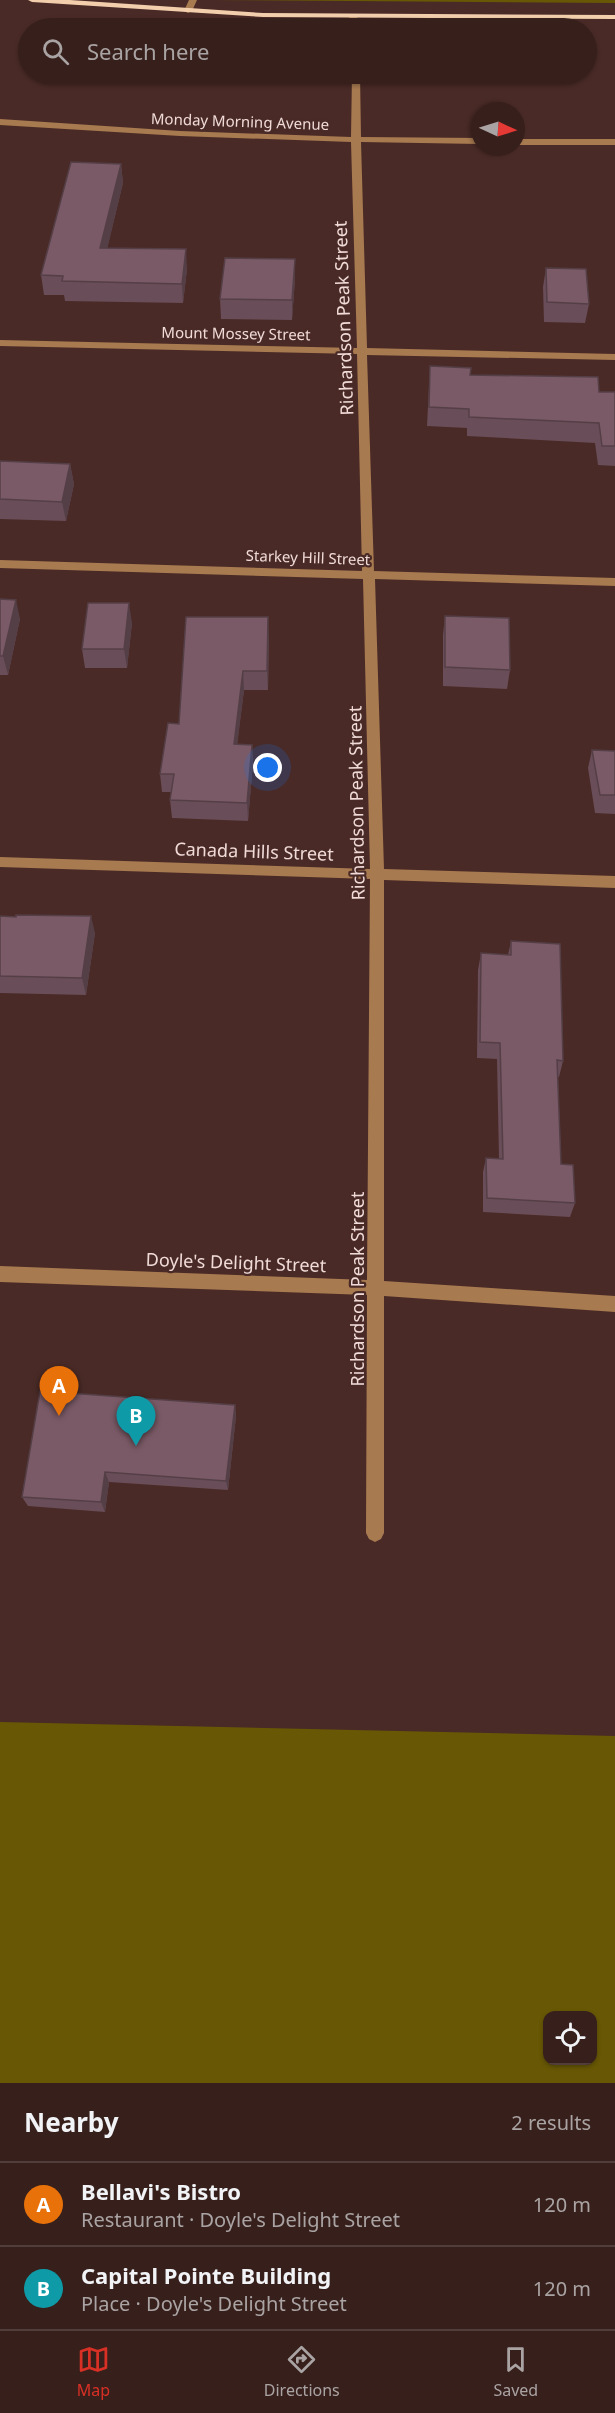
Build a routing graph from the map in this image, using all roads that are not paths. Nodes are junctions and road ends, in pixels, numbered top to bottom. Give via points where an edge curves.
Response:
1 (32, 0) edge
2 (193, 0) edge
3 (188, 11) junction
4 (353, 16) joint
5 (615, 17) edge
6 (356, 84) edge
7 (0, 122) edge
8 (356, 141) junction
9 (471, 141) edge
10 (525, 141) edge
11 (615, 142) edge
12 (0, 343) edge
13 (364, 352) junction
14 (615, 357) edge
15 (0, 564) edge
16 (368, 574) junction
17 (615, 582) edge
18 (0, 862) edge
19 (377, 874) junction
20 (615, 882) edge
21 (0, 1274) edge
22 (376, 1288) junction
23 (615, 1304) edge
24 (375, 1533) dead end

1 - 3 main road
2 - 3 street
3 - 4 main road
4 - 5 main road
6 - 8 street, Richardson Peak Street
7 - 8 street, Monday Morning Avenue
8 - 9 street, Monday Morning Avenue
8 - 13 street, Richardson Peak Street
10 - 11 street
12 - 13 street, Mount Mossey Street
13 - 14 street, Mount Mossey Street
13 - 16 street, Richardson Peak Street
15 - 16 street, Starkey Hill Street
16 - 17 street, Starkey Hill Street
16 - 19 street, Richardson Peak Street
18 - 19 street, Canada Hills Street
19 - 20 street, Canada Hills Street
19 - 22 street, Richardson Peak Street
21 - 22 street, Doyle's Delight Street
22 - 23 street, Doyle's Delight Street
22 - 24 street, Richardson Peak Street

